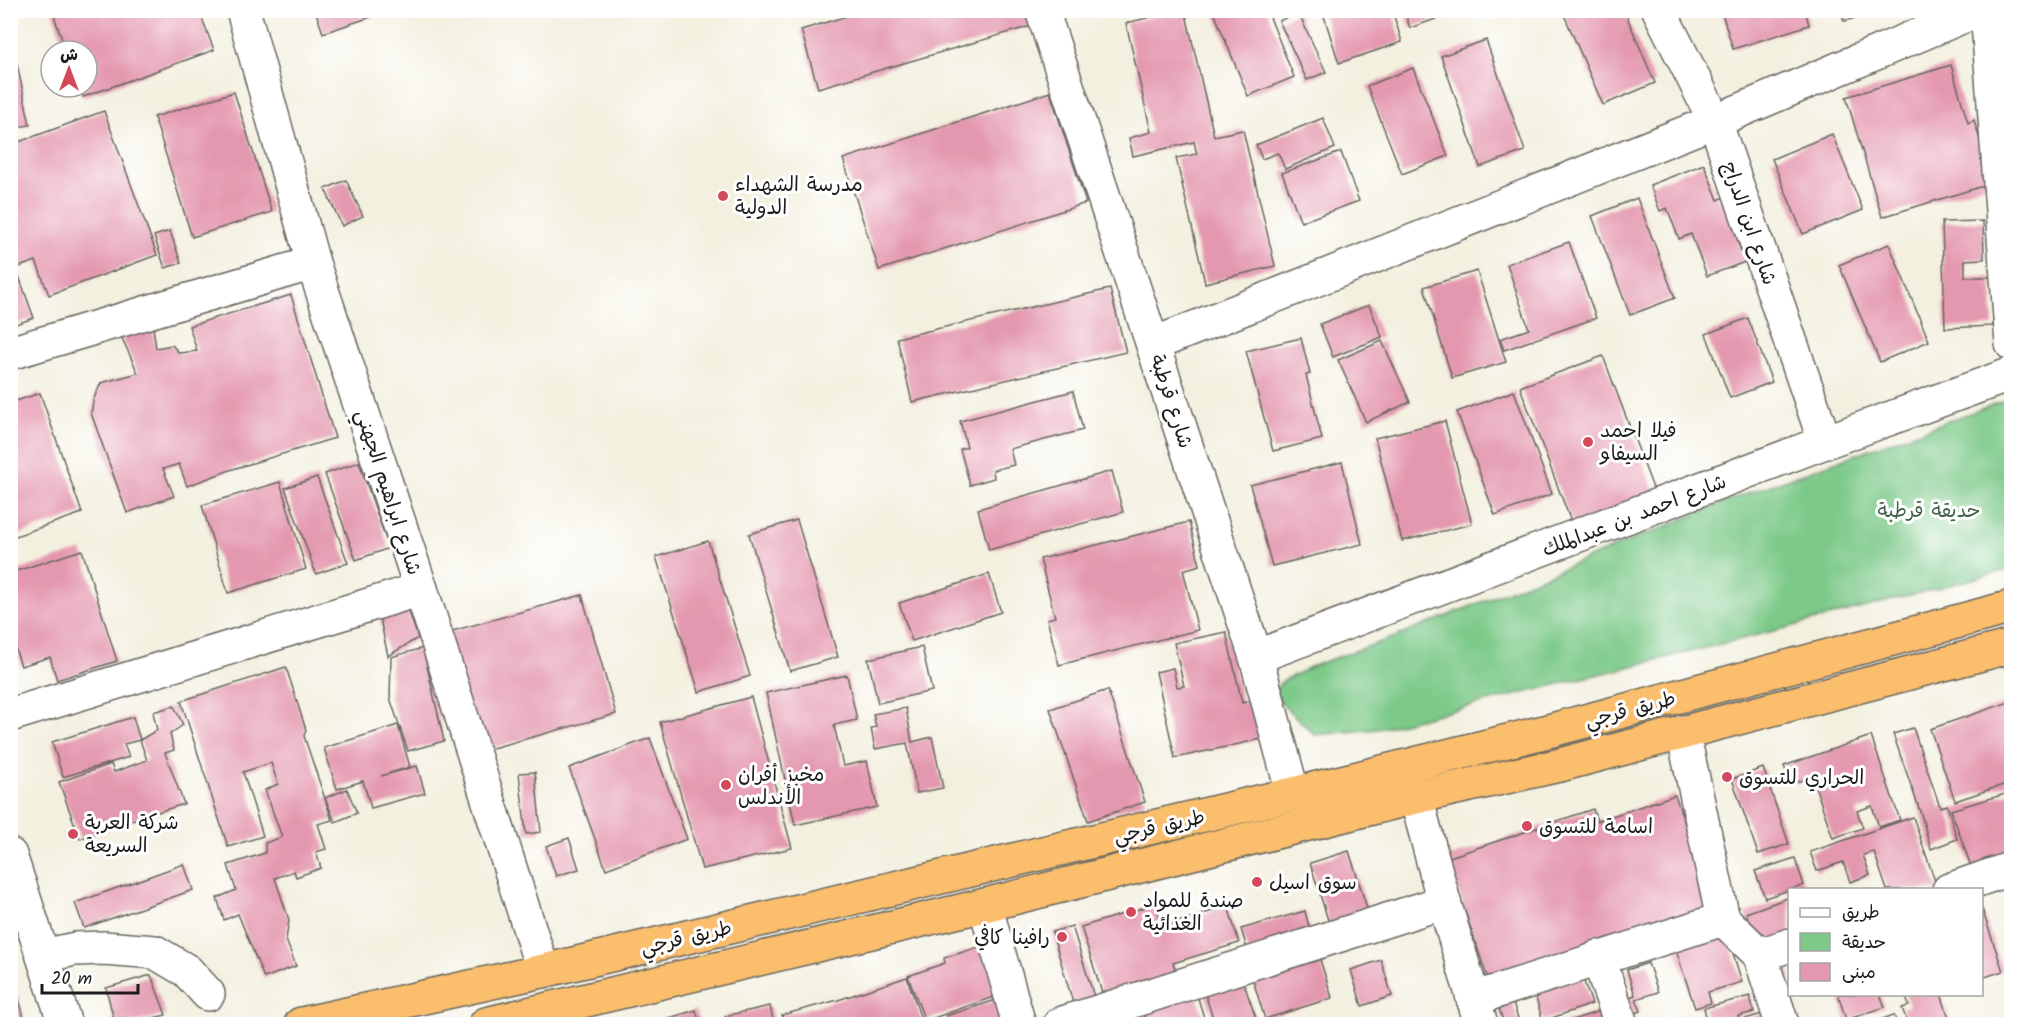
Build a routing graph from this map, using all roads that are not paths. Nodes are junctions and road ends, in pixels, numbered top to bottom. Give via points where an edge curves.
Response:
1 (243, 10) edge
2 (1042, 10) edge
3 (1659, 10) edge
4 (1978, 10) edge
5 (1987, 10) edge
6 (1715, 121) junction
7 (313, 263) junction
8 (1154, 344) junction
9 (2012, 344) edge
10 (10, 353) edge
11 (2012, 374) edge
12 (1825, 442) junction
13 (421, 589) junction
14 (2012, 607) edge
15 (2012, 646) edge
16 (1256, 657) junction
17 (10, 715) edge
18 (1683, 732) junction
19 (1293, 794) junction
20 (1416, 797) junction
21 (10, 855) edge
22 (2012, 868) edge
23 (1955, 888) edge
24 (1444, 902) junction
25 (985, 905) junction
26 (1723, 919) junction
27 (1775, 950) edge
28 (43, 956) junction
29 (1598, 957) junction
30 (543, 971) junction
31 (208, 994) dead end
32 (1477, 1012) edge
33 (549, 1018) edge
34 (65, 1024) edge
35 (301, 1024) edge
36 (486, 1024) edge
37 (1019, 1024) edge
38 (1060, 1024) edge
39 (1621, 1024) edge
40 (1782, 1024) edge

1 - 7 street, شارع ابراهيم الجهني
2 - 8 street, شارع قرطبة
3 - 6 street, شارع ابن الدراج
4 - 6 street
5 - 9 street
6 - 8 street
6 - 12 street, شارع ابن الدراج
7 - 10 street
7 - 13 street, شارع ابراهيم الجهني
8 - 16 street, شارع قرطبة
11 - 12 street, شارع احمد بن عبدالملك
12 - 16 street, شارع احمد بن عبدالملك
13 - 17 street
13 - 30 street, شارع ابراهيم الجهني
14 - 19 highway, طريق قرجي via 1548,731
15 - 18 highway, طريق قرجي
16 - 19 street, شارع قرطبة
18 - 20 highway, طريق قرجي
18 - 26 street
19 - 30 highway, طريق قرجي
20 - 24 street
20 - 25 highway, طريق قرجي
21 - 28 street
22 - 23 street
24 - 32 street
24 - 38 street
25 - 33 highway, طريق قرجي
25 - 37 street
26 - 27 street
26 - 29 street
27 - 40 street
28 - 31 street via 104,948 155,952 187,971
28 - 34 street
29 - 32 street
29 - 39 street
30 - 35 highway, طريق قرجي
33 - 36 highway, طريق قرجي

